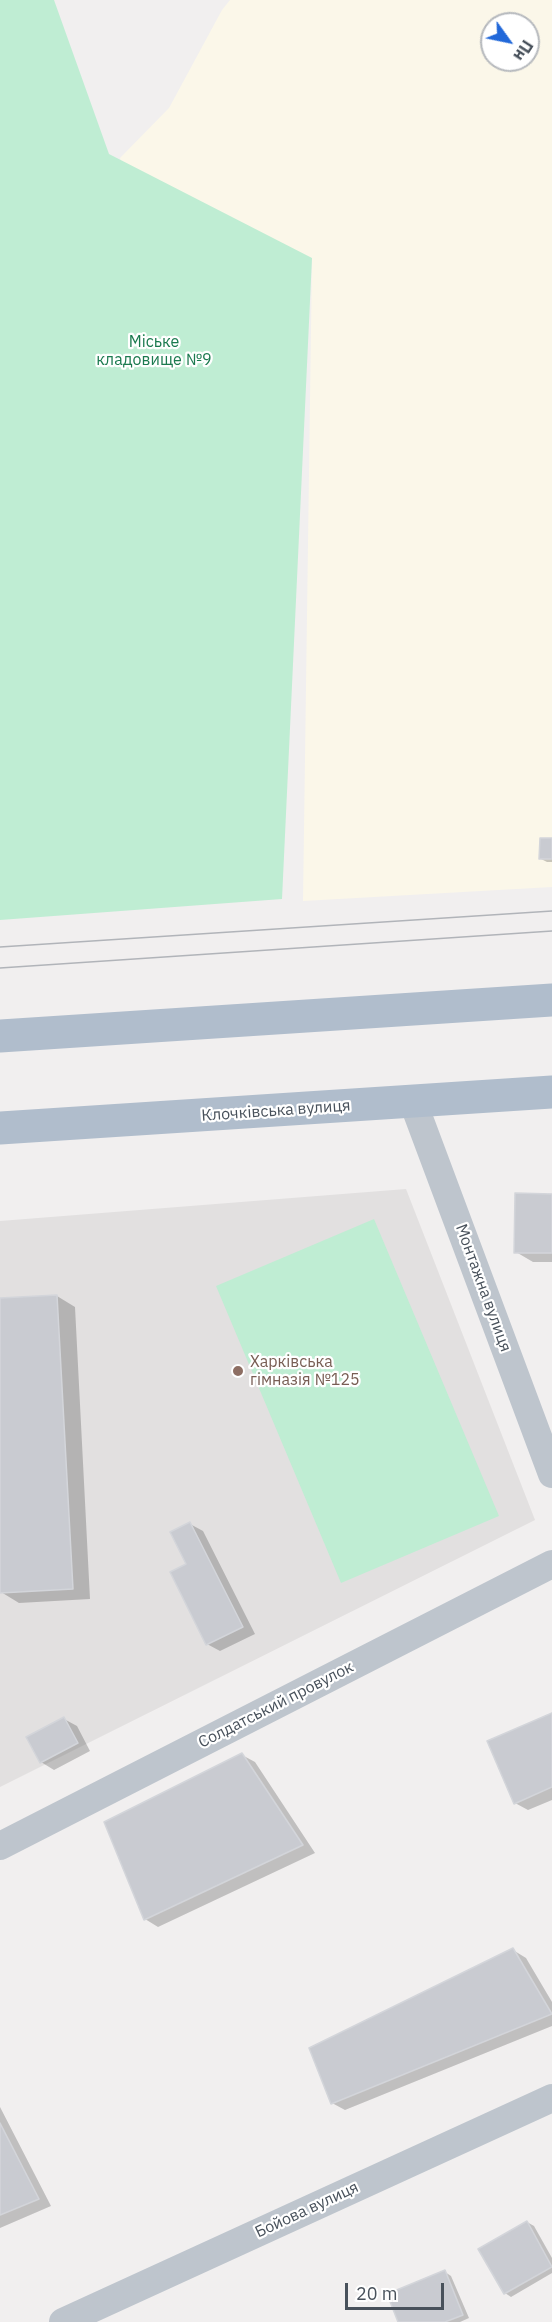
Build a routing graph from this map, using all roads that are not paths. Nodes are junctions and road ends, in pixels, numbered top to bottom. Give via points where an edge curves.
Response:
1 (552, 1000) edge
2 (0, 1036) edge
3 (552, 1092) edge
4 (413, 1102) junction
5 (0, 1128) edge
6 (552, 1474) edge
7 (552, 1564) edge
8 (0, 1846) edge
9 (552, 2098) edge
10 (63, 2322) edge

1 - 2 main road
3 - 4 main road, Клочківська вулиця
4 - 5 main road, Клочківська вулиця
4 - 6 street, Монтажна вулиця
7 - 8 street, Солдатський провулок
9 - 10 street, Бойова вулиця

